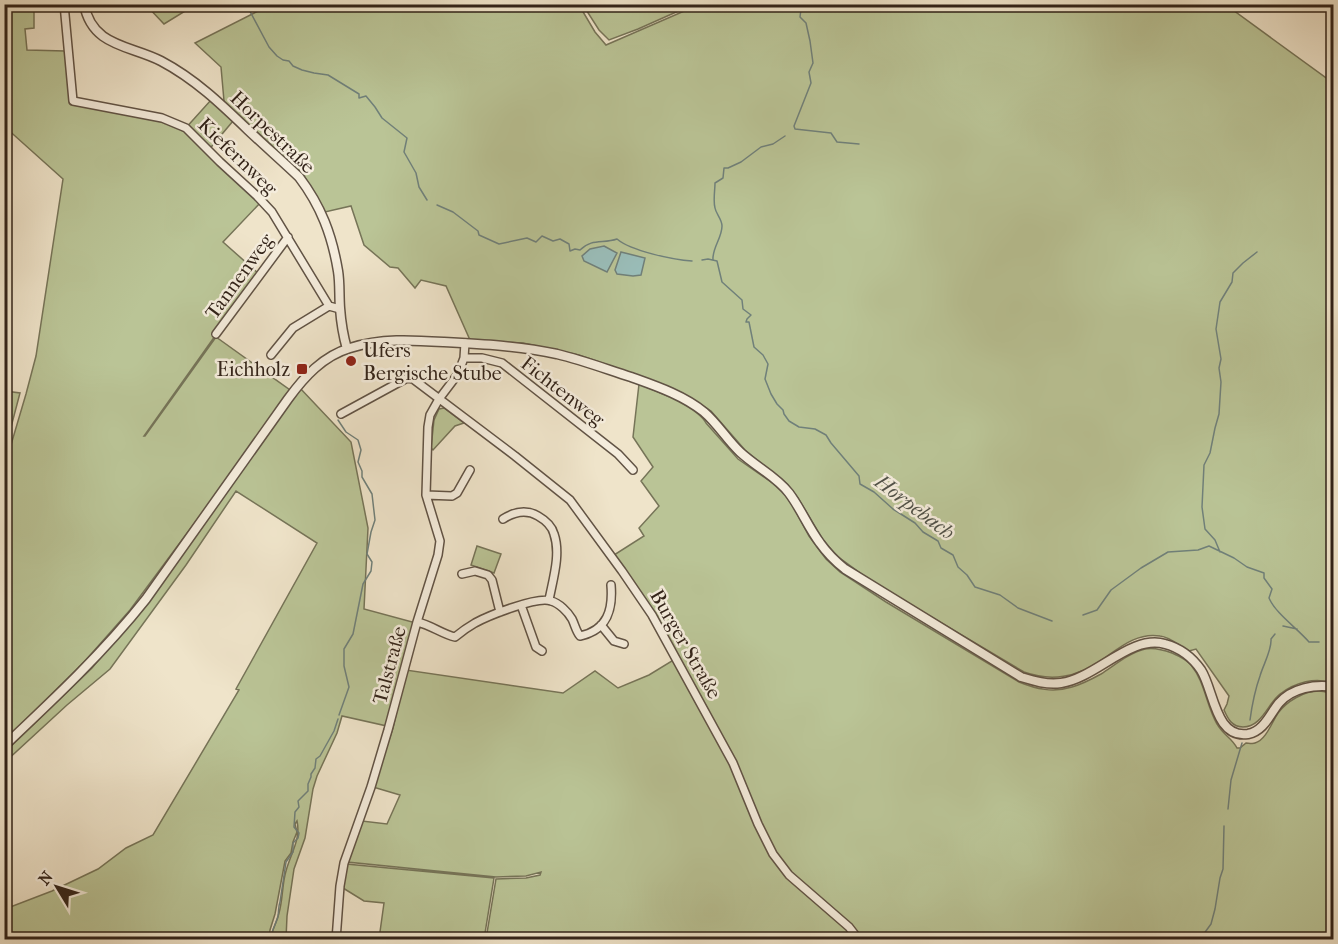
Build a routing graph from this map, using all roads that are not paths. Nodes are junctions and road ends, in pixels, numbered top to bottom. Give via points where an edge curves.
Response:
1 (64, 4) edge
2 (84, 4) edge
3 (288, 237) junction
4 (329, 306) junction
5 (340, 309) junction
6 (216, 334) dead end
7 (465, 343) junction
8 (347, 349) junction
9 (271, 355) dead end
10 (464, 358) junction
11 (439, 399) junction
12 (341, 414) dead end
13 (470, 470) dead end
14 (633, 470) dead end
15 (426, 495) junction
16 (503, 519) dead end
17 (462, 574) dead end
18 (611, 585) dead end
19 (549, 600) junction
20 (521, 606) junction
21 (500, 612) junction
22 (417, 622) junction
23 (601, 626) junction
24 (624, 644) dead end
25 (542, 651) dead end
26 (1334, 687) edge
27 (4, 746) edge
28 (336, 939) edge
29 (859, 939) edge

1 - 3 street, Kiefernweg via 73,101 162,118 186,128 257,196
2 - 5 street, Horpestraße via 88,19 107,40 186,76 299,177 330,234
3 - 4 street, Kiefernweg
3 - 6 street, Tannenweg
4 - 5 street
4 - 9 street via 293,328
5 - 8 street, Horpestraße
7 - 8 street via 379,341
7 - 10 street, Talstraße
7 - 26 street via 522,348 579,360 661,388 695,405 739,451 788,492 819,543 836,562 1021,677 1061,683 1091,672 1133,647 1165,644 1195,662 1222,723 1239,734 1258,730 1292,693 1310,686
8 - 27 street via 319,364 300,382 132,617
10 - 11 street, Talstraße via 458,374
10 - 14 street, Fichtenweg via 502,363
11 - 12 street via 407,378
11 - 15 street, Talstraße via 428,427
11 - 29 street, Burger Straße via 570,500 652,615 733,762 773,854 789,876
13 - 15 street via 452,496
15 - 22 street, Talstraße via 440,541
16 - 19 street via 527,511 554,532 556,557
17 - 21 street via 475,571 488,575
18 - 23 street via 611,610
19 - 20 street
19 - 23 street via 567,612 580,636
20 - 21 street
20 - 25 street via 536,647
21 - 22 street via 455,637
22 - 28 street, Talstraße via 375,775 344,863
23 - 24 street via 614,641

